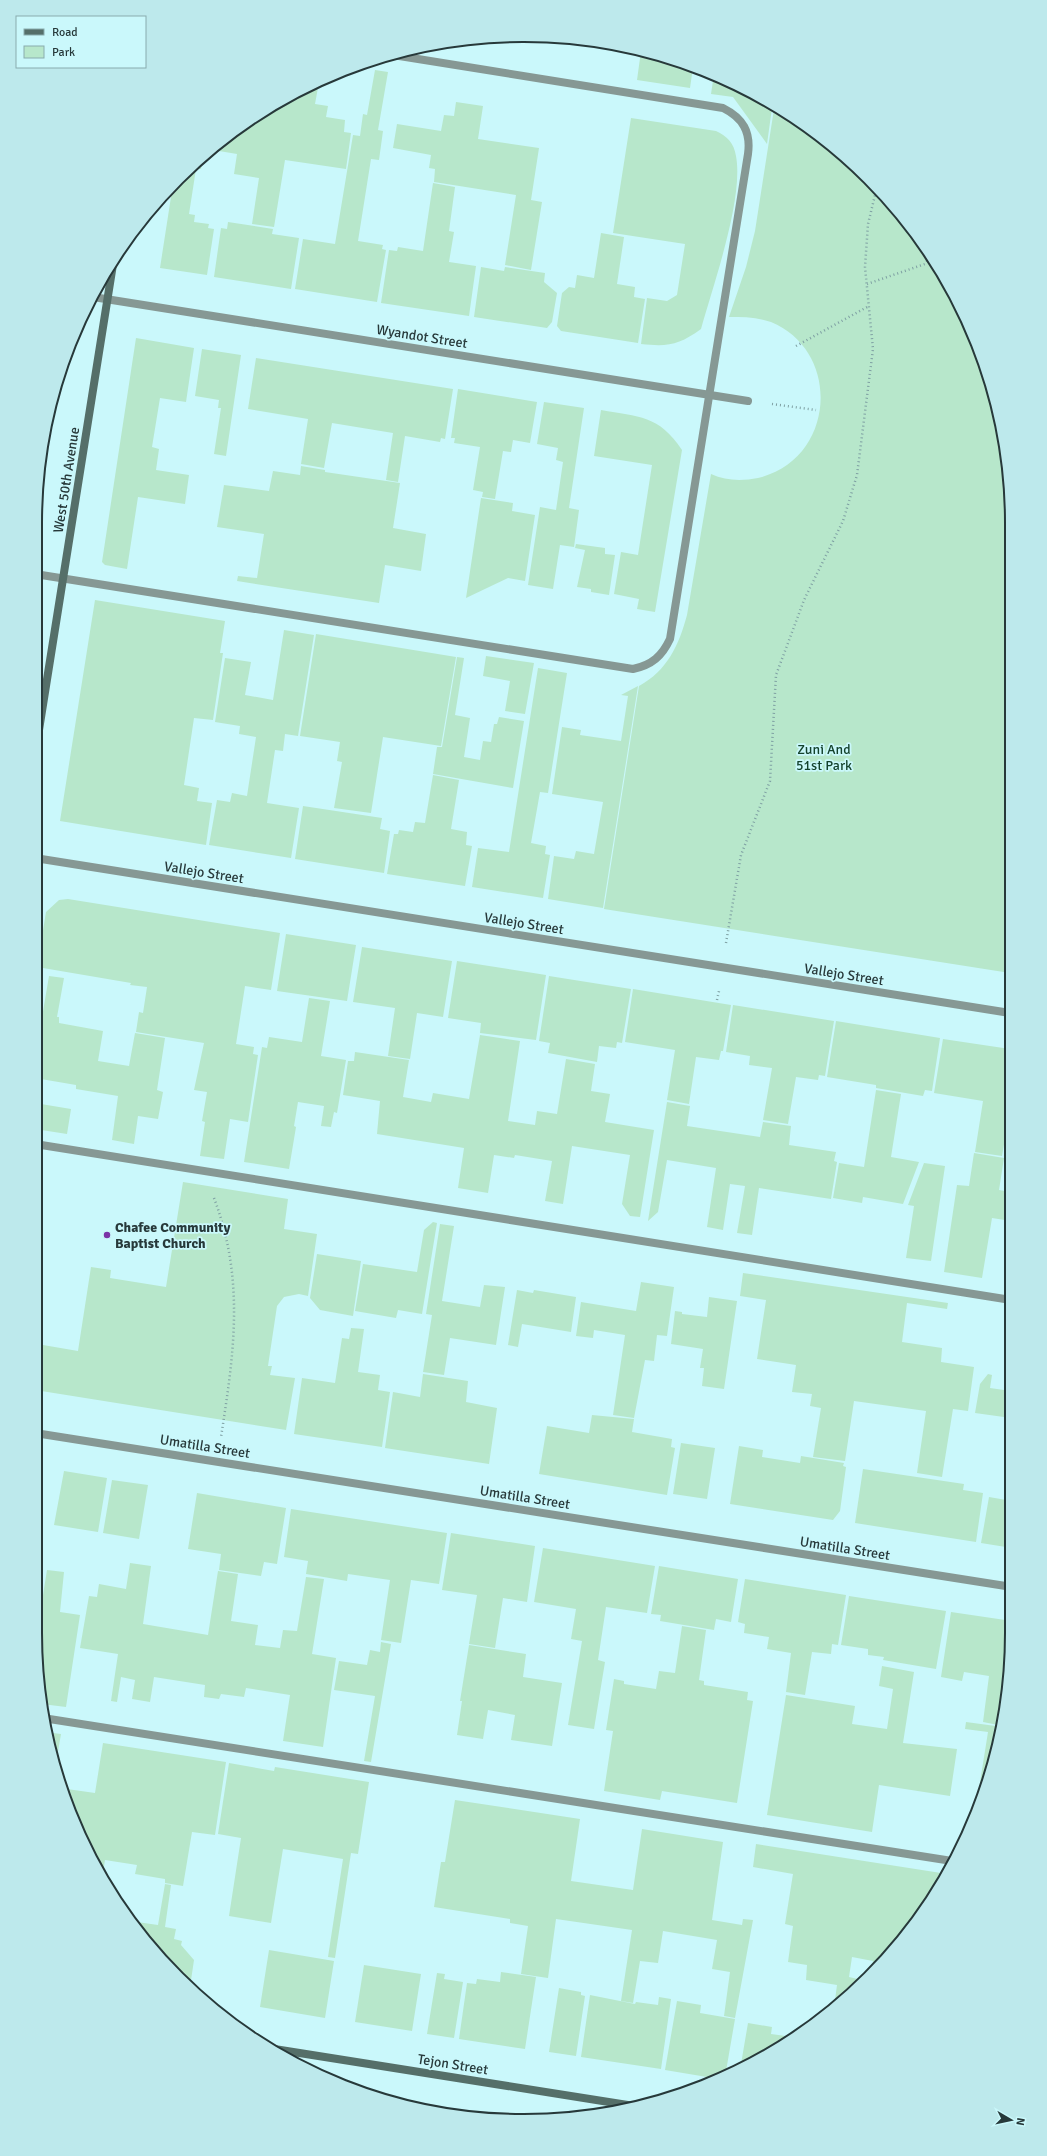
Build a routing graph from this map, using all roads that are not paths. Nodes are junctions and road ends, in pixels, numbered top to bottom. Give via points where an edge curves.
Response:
1 (404, 57) edge
2 (111, 276) edge
3 (99, 298) edge
4 (108, 299) junction
5 (710, 395) junction
6 (748, 401) road end
7 (42, 575) edge
8 (63, 578) junction
9 (42, 711) edge
10 (42, 859) edge
11 (1005, 1012) edge
12 (42, 1145) edge
13 (1005, 1299) edge
14 (42, 1434) edge
15 (1005, 1586) edge
16 (50, 1719) edge
17 (946, 1861) edge
18 (287, 2051) edge
19 (621, 2104) edge

1 - 5 street via 723,108 741,120 750,142
2 - 4 street, West 50th Avenue
3 - 4 street, Wyandot Street
4 - 5 street, Wyandot Street
4 - 8 street, West 50th Avenue
5 - 6 street, Wyandot Street
5 - 8 street via 670,639 655,661 643,667 633,669
7 - 8 street
8 - 9 street, West 50th Avenue
10 - 11 street, Vallejo Street
12 - 13 street
14 - 15 street, Umatilla Street
16 - 17 street
18 - 19 street, Tejon Street

